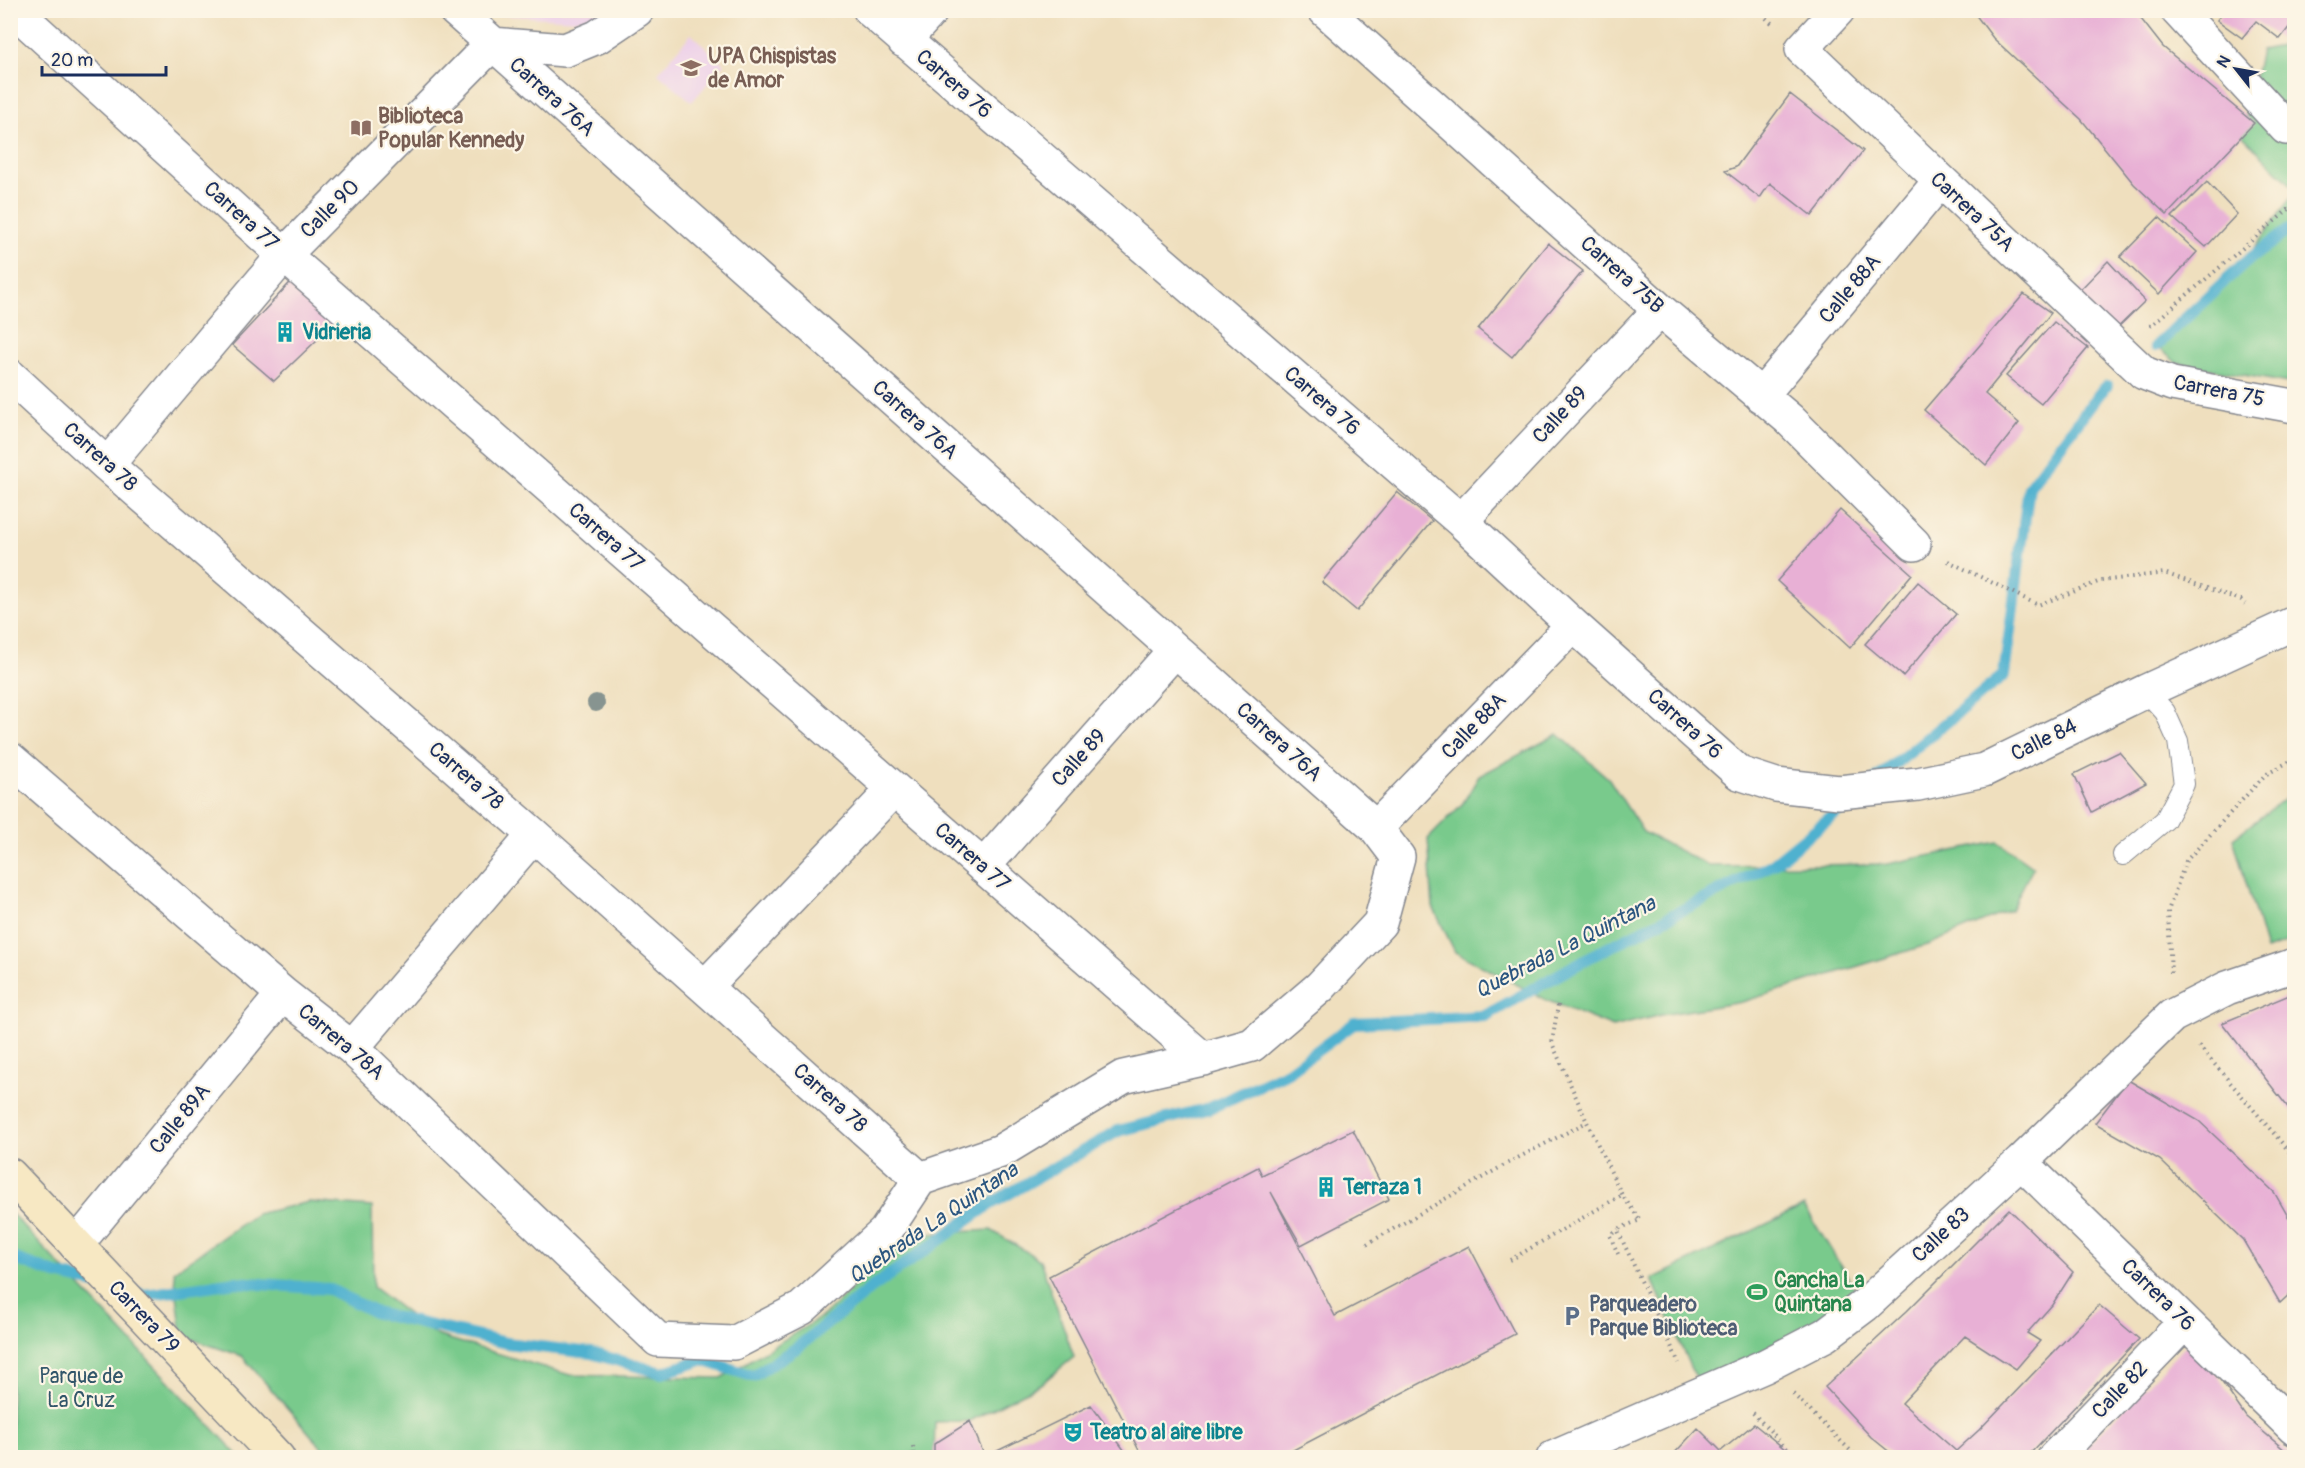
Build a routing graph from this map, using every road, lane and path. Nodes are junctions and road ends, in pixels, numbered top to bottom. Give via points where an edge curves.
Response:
1 (14, 10) edge
2 (455, 10) edge
3 (638, 10) edge
4 (870, 10) edge
5 (932, 10) edge
6 (1325, 10) edge
7 (1838, 10) edge
8 (2176, 10) edge
9 (904, 41) junction
10 (492, 44) junction
11 (2286, 128) dead end
12 (1940, 181) junction
13 (2295, 205) edge
14 (284, 255) junction
15 (1660, 310) junction
16 (2120, 352) junction
17 (2144, 373) joint
18 (10, 376) edge
19 (1761, 396) junction
20 (2295, 406) edge
21 (107, 465) junction
22 (1461, 520) junction
23 (1914, 544) joint
24 (1573, 625) junction
25 (2283, 629) edge
26 (1175, 650) junction
27 (2146, 691) junction
28 (10, 759) edge
29 (2295, 759) edge
30 (1776, 785) joint
31 (894, 789) junction
32 (1376, 828) junction
33 (534, 835) junction
34 (2123, 855) dead end
35 (983, 867) junction
36 (2295, 965) edge
37 (705, 987) junction
38 (283, 994) junction
39 (1558, 1005) dead end
40 (2172, 1016) junction
41 (352, 1048) junction
42 (1203, 1059) junction
43 (1587, 1122) junction
44 (2295, 1157) edge
45 (2021, 1162) junction
46 (10, 1175) edge
47 (920, 1179) junction
48 (1622, 1195) junction
49 (1618, 1229) junction
50 (1367, 1244) dead end
51 (83, 1252) junction
52 (1618, 1254) dead end
53 (1510, 1260) dead end
54 (2185, 1322) junction
55 (1765, 1366) junction
56 (1724, 1385) junction
57 (1694, 1396) junction
58 (2295, 1428) edge
59 (913, 1446) dead end
60 (278, 1458) edge
61 (914, 1458) edge
62 (1553, 1458) edge
63 (1797, 1458) edge
64 (1858, 1458) edge
65 (2054, 1458) edge

1 - 14 street, Carrera 77
2 - 10 street, Carrera 76A
3 - 10 street via 597,37 566,50
4 - 9 street, Carrera 76
5 - 9 street
6 - 15 street, Carrera 75B
7 - 12 street, Carrera 75A via 1802,49
8 - 11 street
9 - 22 street, Carrera 76
10 - 14 street, Calle 90
10 - 26 street, Carrera 76A
12 - 16 street, Carrera 75A
12 - 19 street, Calle 88A
13 - 16 path
14 - 21 street, Calle 90
14 - 31 street, Carrera 77
15 - 19 street, Carrera 75B
15 - 22 street, Calle 89
16 - 17 street, Carrera 75A
17 - 20 street, Carrera 75 via 2172,384
18 - 21 street, Carrera 78
19 - 23 street, Carrera 75B via 1789,418
21 - 33 street, Carrera 78
22 - 24 street, Carrera 76
23 - 25 path via 2038,605 2101,580 2164,573 2241,600
24 - 30 street, Carrera 76 via 1739,773
24 - 32 street, Calle 88A
25 - 27 street, Calle 84
26 - 32 street, Carrera 76A
26 - 35 street, Calle 89
27 - 30 street, Calle 84 via 1984,770 1918,784 1839,792
27 - 34 lane via 2165,712 2178,741 2184,784 2165,820
28 - 38 street, Carrera 78A
29 - 40 path via 2265,775 2186,861 2168,911
31 - 35 street, Carrera 77
31 - 37 street
32 - 42 street, Carrera 76A via 1398,857 1380,923 1320,987 1252,1045
33 - 37 street, Carrera 78
33 - 41 street
35 - 42 street, Carrera 77
36 - 40 street, Calle 83 via 2227,988
37 - 47 street, Carrera 78
38 - 41 street, Carrera 78A
38 - 51 street, Calle 89A
39 - 43 path via 1552,1043
40 - 44 path
40 - 45 street, Calle 83
41 - 47 street, Carrera 78A via 658,1340 734,1343 802,1308 885,1232
42 - 47 street via 1123,1077 1001,1151
43 - 48 path
43 - 50 path
45 - 54 street, Carrera 76
45 - 55 street, Calle 83 via 1865,1305 1825,1335
46 - 51 street, Carrera 79
48 - 49 path via 1640,1220
48 - 53 path
49 - 52 path via 1610,1236
49 - 57 path
51 - 60 street, Carrera 79
54 - 58 street, Carrera 76
54 - 65 street, Calle 82
55 - 56 street, Calle 83
55 - 64 path
56 - 57 street, Calle 83
56 - 63 path
57 - 62 street, Calle 83
59 - 61 path

